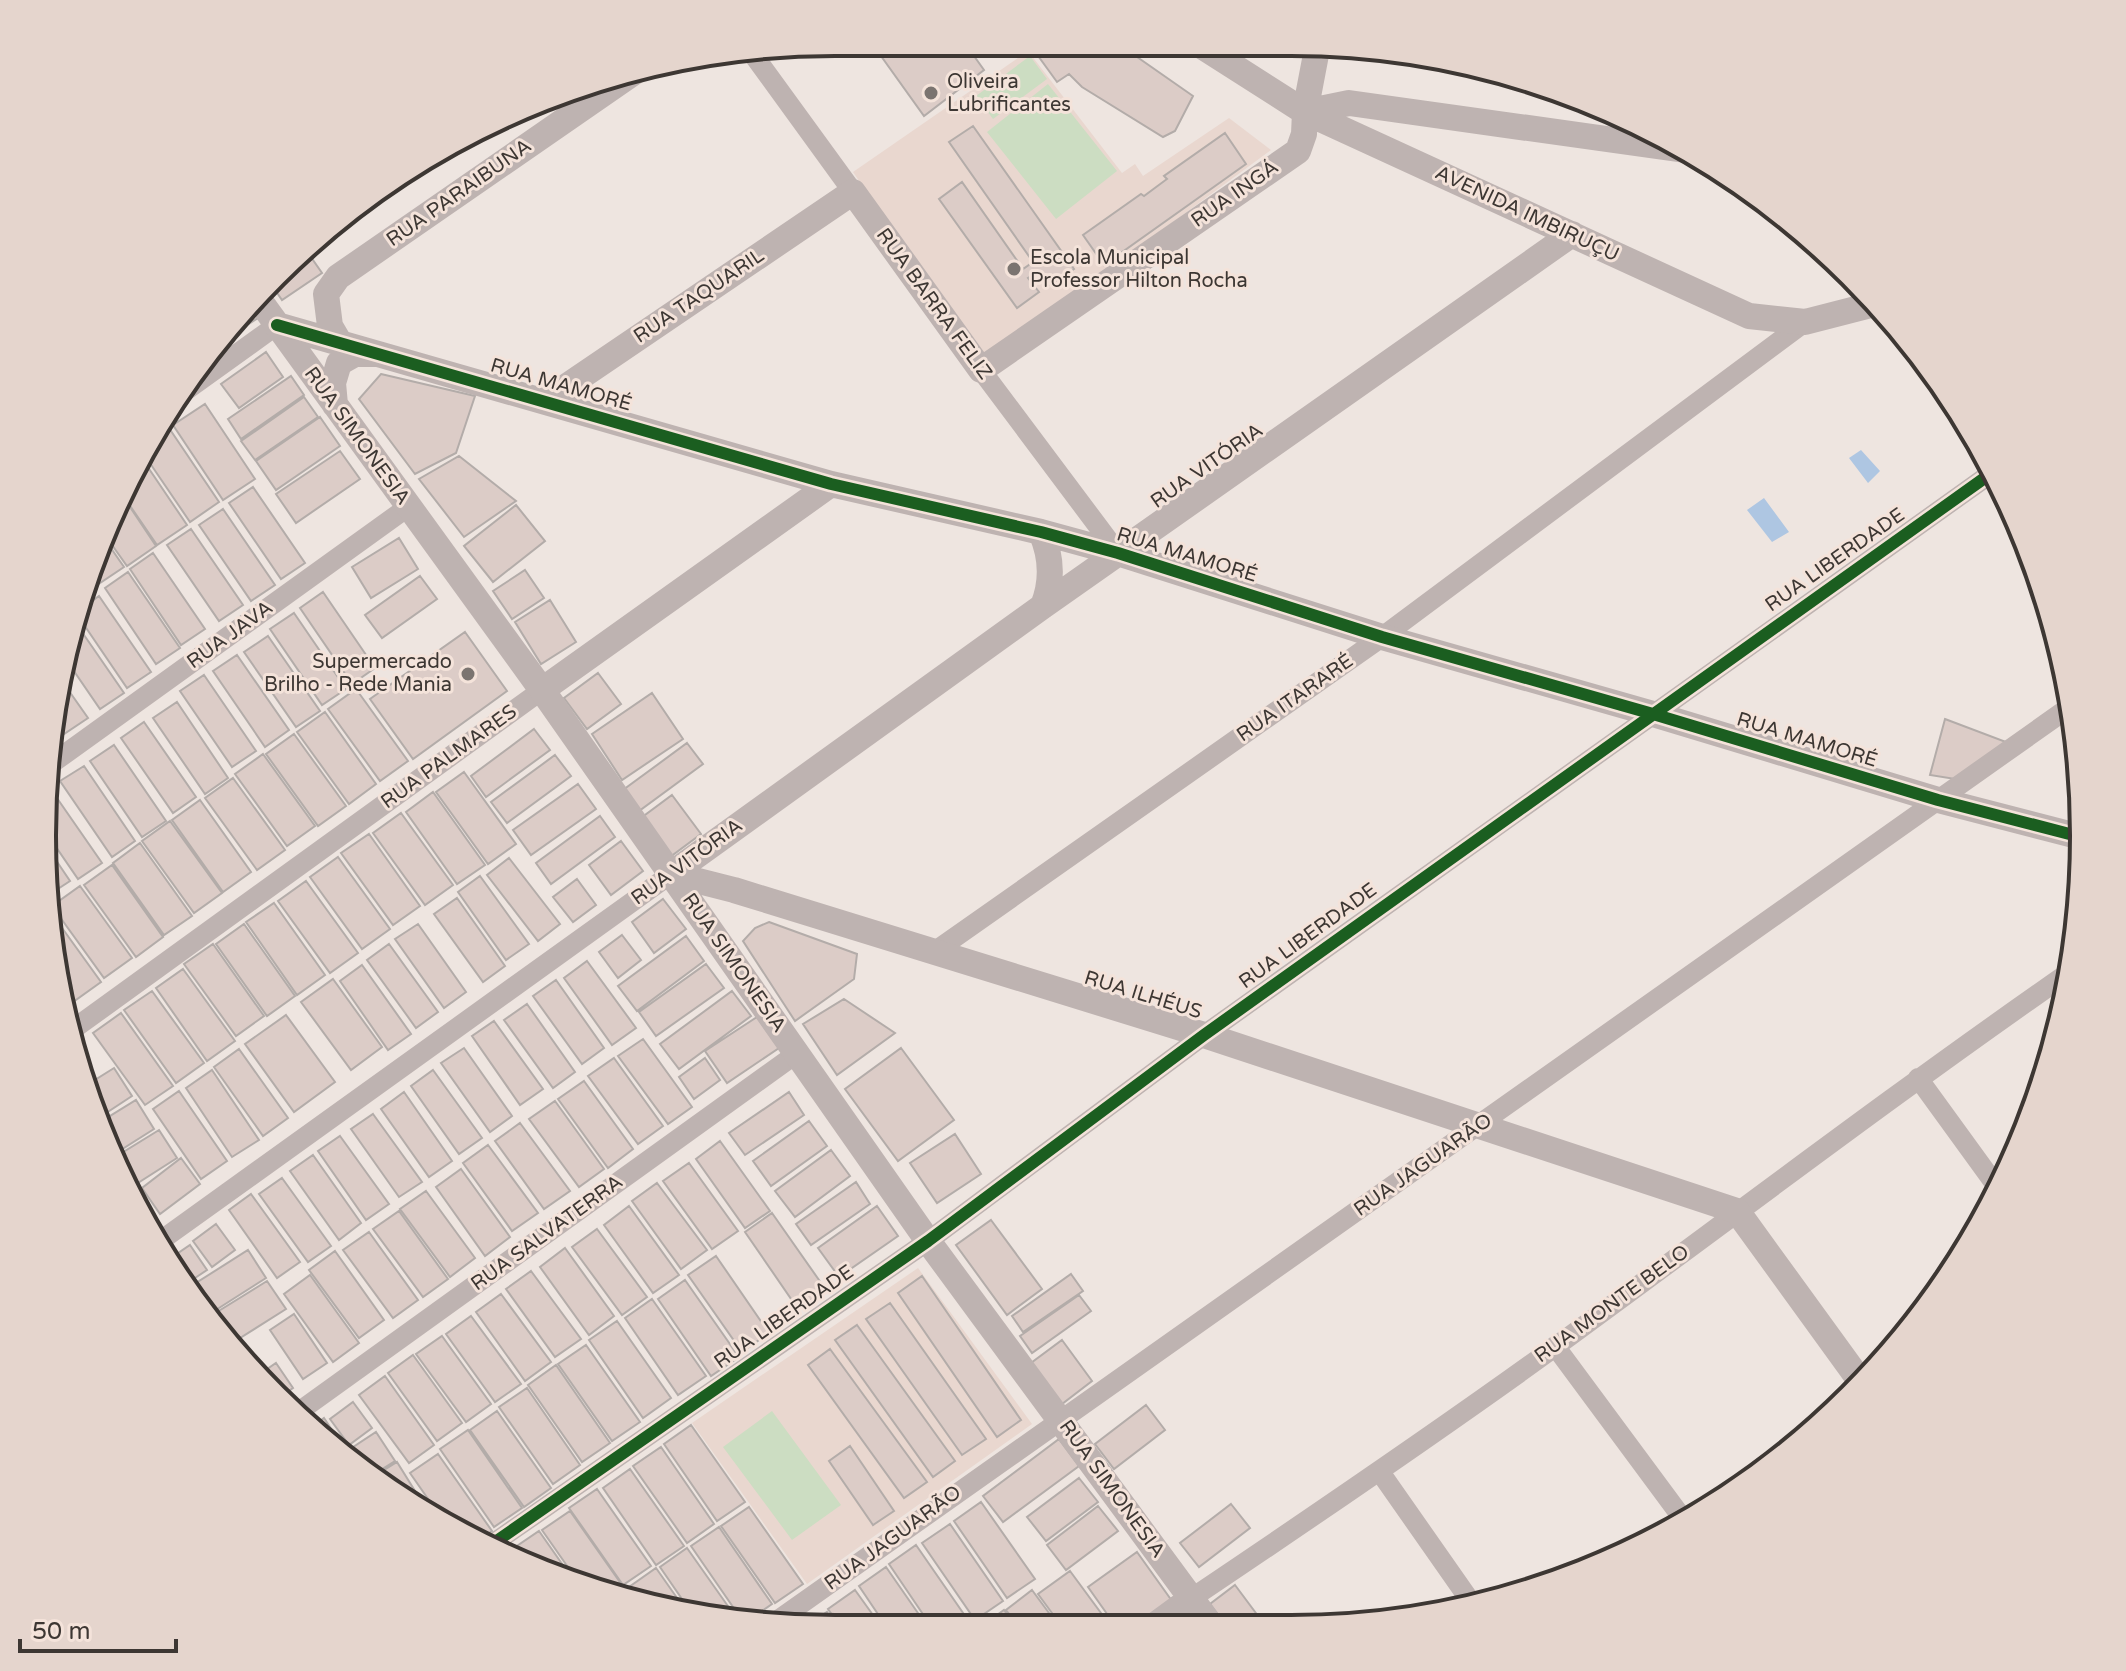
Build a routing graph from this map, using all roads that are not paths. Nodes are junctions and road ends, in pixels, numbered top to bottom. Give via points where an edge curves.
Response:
1 (1217, 56) edge
2 (1316, 57) edge
3 (758, 61) edge
4 (607, 91) edge
5 (1305, 112) junction
6 (1653, 146) edge
7 (853, 192) junction
8 (1572, 234) junction
9 (264, 306) edge
10 (1863, 307) edge
11 (1805, 322) junction
12 (277, 325) junction
13 (340, 343) junction
14 (380, 354) junction
15 (981, 370) junction
16 (206, 376) edge
17 (545, 401) junction
18 (335, 405) junction
19 (1983, 479) edge
20 (831, 484) junction
21 (408, 507) junction
22 (1041, 532) junction
23 (1118, 553) junction
24 (1043, 606) junction
25 (1382, 637) junction
26 (542, 690) junction
27 (1653, 714) junction
28 (2060, 714) edge
29 (61, 757) edge
30 (1943, 797) junction
31 (2070, 834) edge
32 (716, 840) junction
33 (671, 874) junction
34 (707, 905) junction
35 (934, 952) junction
36 (2056, 981) edge
37 (80, 1024) edge
38 (1204, 1035) junction
39 (796, 1054) junction
40 (1918, 1078) junction
41 (1479, 1125) junction
42 (1991, 1178) edge
43 (1737, 1211) junction
44 (167, 1236) edge
45 (928, 1241) junction
46 (1555, 1346) junction
47 (1855, 1373) edge
48 (306, 1407) edge
49 (1060, 1419) junction
50 (1380, 1472) junction
51 (1678, 1512) edge
52 (500, 1539) edge
53 (1466, 1594) edge
54 (1192, 1598) junction
55 (788, 1613) edge
56 (1169, 1615) edge
57 (1204, 1615) edge

1 - 5 street, AVENIDA IMBIRUÇU
2 - 5 street, RUA INGÁ
3 - 7 street, RUA BARRA FELIZ
4 - 13 street, RUA PARAIBUNA via 338,277 326,294 330,326
5 - 6 street via 1349,103
5 - 8 street, AVENIDA IMBIRUÇU
5 - 15 street, RUA INGÁ via 1298,151
7 - 15 street, RUA BARRA FELIZ
7 - 17 street, RUA TAQUARIL
8 - 11 street, AVENIDA IMBIRUÇU via 1749,316
8 - 23 street, RUA VITÓRIA
9 - 12 street, RUA SIMONESIA
10 - 11 street, AVENIDA IMBIRUÇU
11 - 25 street, RUA ITARARÉ
12 - 13 street, RUA MAMORÉ
12 - 16 street
12 - 18 street, RUA SIMONESIA
13 - 14 street, RUA MAMORÉ
14 - 17 street, RUA MAMORÉ
14 - 18 street via 355,354 339,363 333,383
15 - 23 street, RUA BARRA FELIZ
17 - 20 street, RUA MAMORÉ
18 - 21 street, RUA SIMONESIA
19 - 27 street, RUA LIBERDADE
20 - 22 street, RUA MAMORÉ
20 - 26 street, RUA PALMARES
21 - 26 street, RUA SIMONESIA
21 - 29 street, RUA JAVA
22 - 23 street, RUA MAMORÉ
22 - 24 street via 1050,570
23 - 24 street, RUA VITÓRIA
23 - 25 street, RUA MAMORÉ
24 - 32 street, RUA VITÓRIA
25 - 27 street, RUA MAMORÉ
25 - 35 street, RUA ITARARÉ
26 - 33 street, RUA SIMONESIA
26 - 37 street, RUA PALMARES
27 - 30 street, RUA MAMORÉ
27 - 38 street, RUA LIBERDADE
28 - 30 street, RUA JAGUARÃO
30 - 31 street, RUA MAMORÉ
30 - 41 street, RUA JAGUARÃO
32 - 33 street, RUA VITÓRIA
32 - 34 street via 708,859
33 - 34 street, RUA SIMONESIA
33 - 34 street, RUA ILHÉUS
33 - 44 street, RUA VITÓRIA
34 - 35 street, RUA ILHÉUS via 734,890
34 - 39 street, RUA SIMONESIA
35 - 38 street, RUA ILHÉUS
36 - 40 street, RUA MONTE BELO
38 - 41 street, RUA ILHÉUS
38 - 45 street, RUA LIBERDADE
39 - 45 street, RUA SIMONESIA
39 - 48 street, RUA SALVATERRA
40 - 42 street
40 - 43 street, RUA MONTE BELO
41 - 43 street, RUA ILHÉUS
41 - 49 street, RUA JAGUARÃO
43 - 46 street, RUA MONTE BELO
43 - 47 street
45 - 49 street, RUA SIMONESIA
45 - 52 street, RUA LIBERDADE
46 - 50 street, RUA MONTE BELO
46 - 51 street
49 - 54 street, RUA SIMONESIA
49 - 55 street, RUA JAGUARÃO
50 - 53 street
50 - 54 street, RUA MONTE BELO
54 - 56 street, RUA MONTE BELO
54 - 57 street, RUA SIMONESIA

